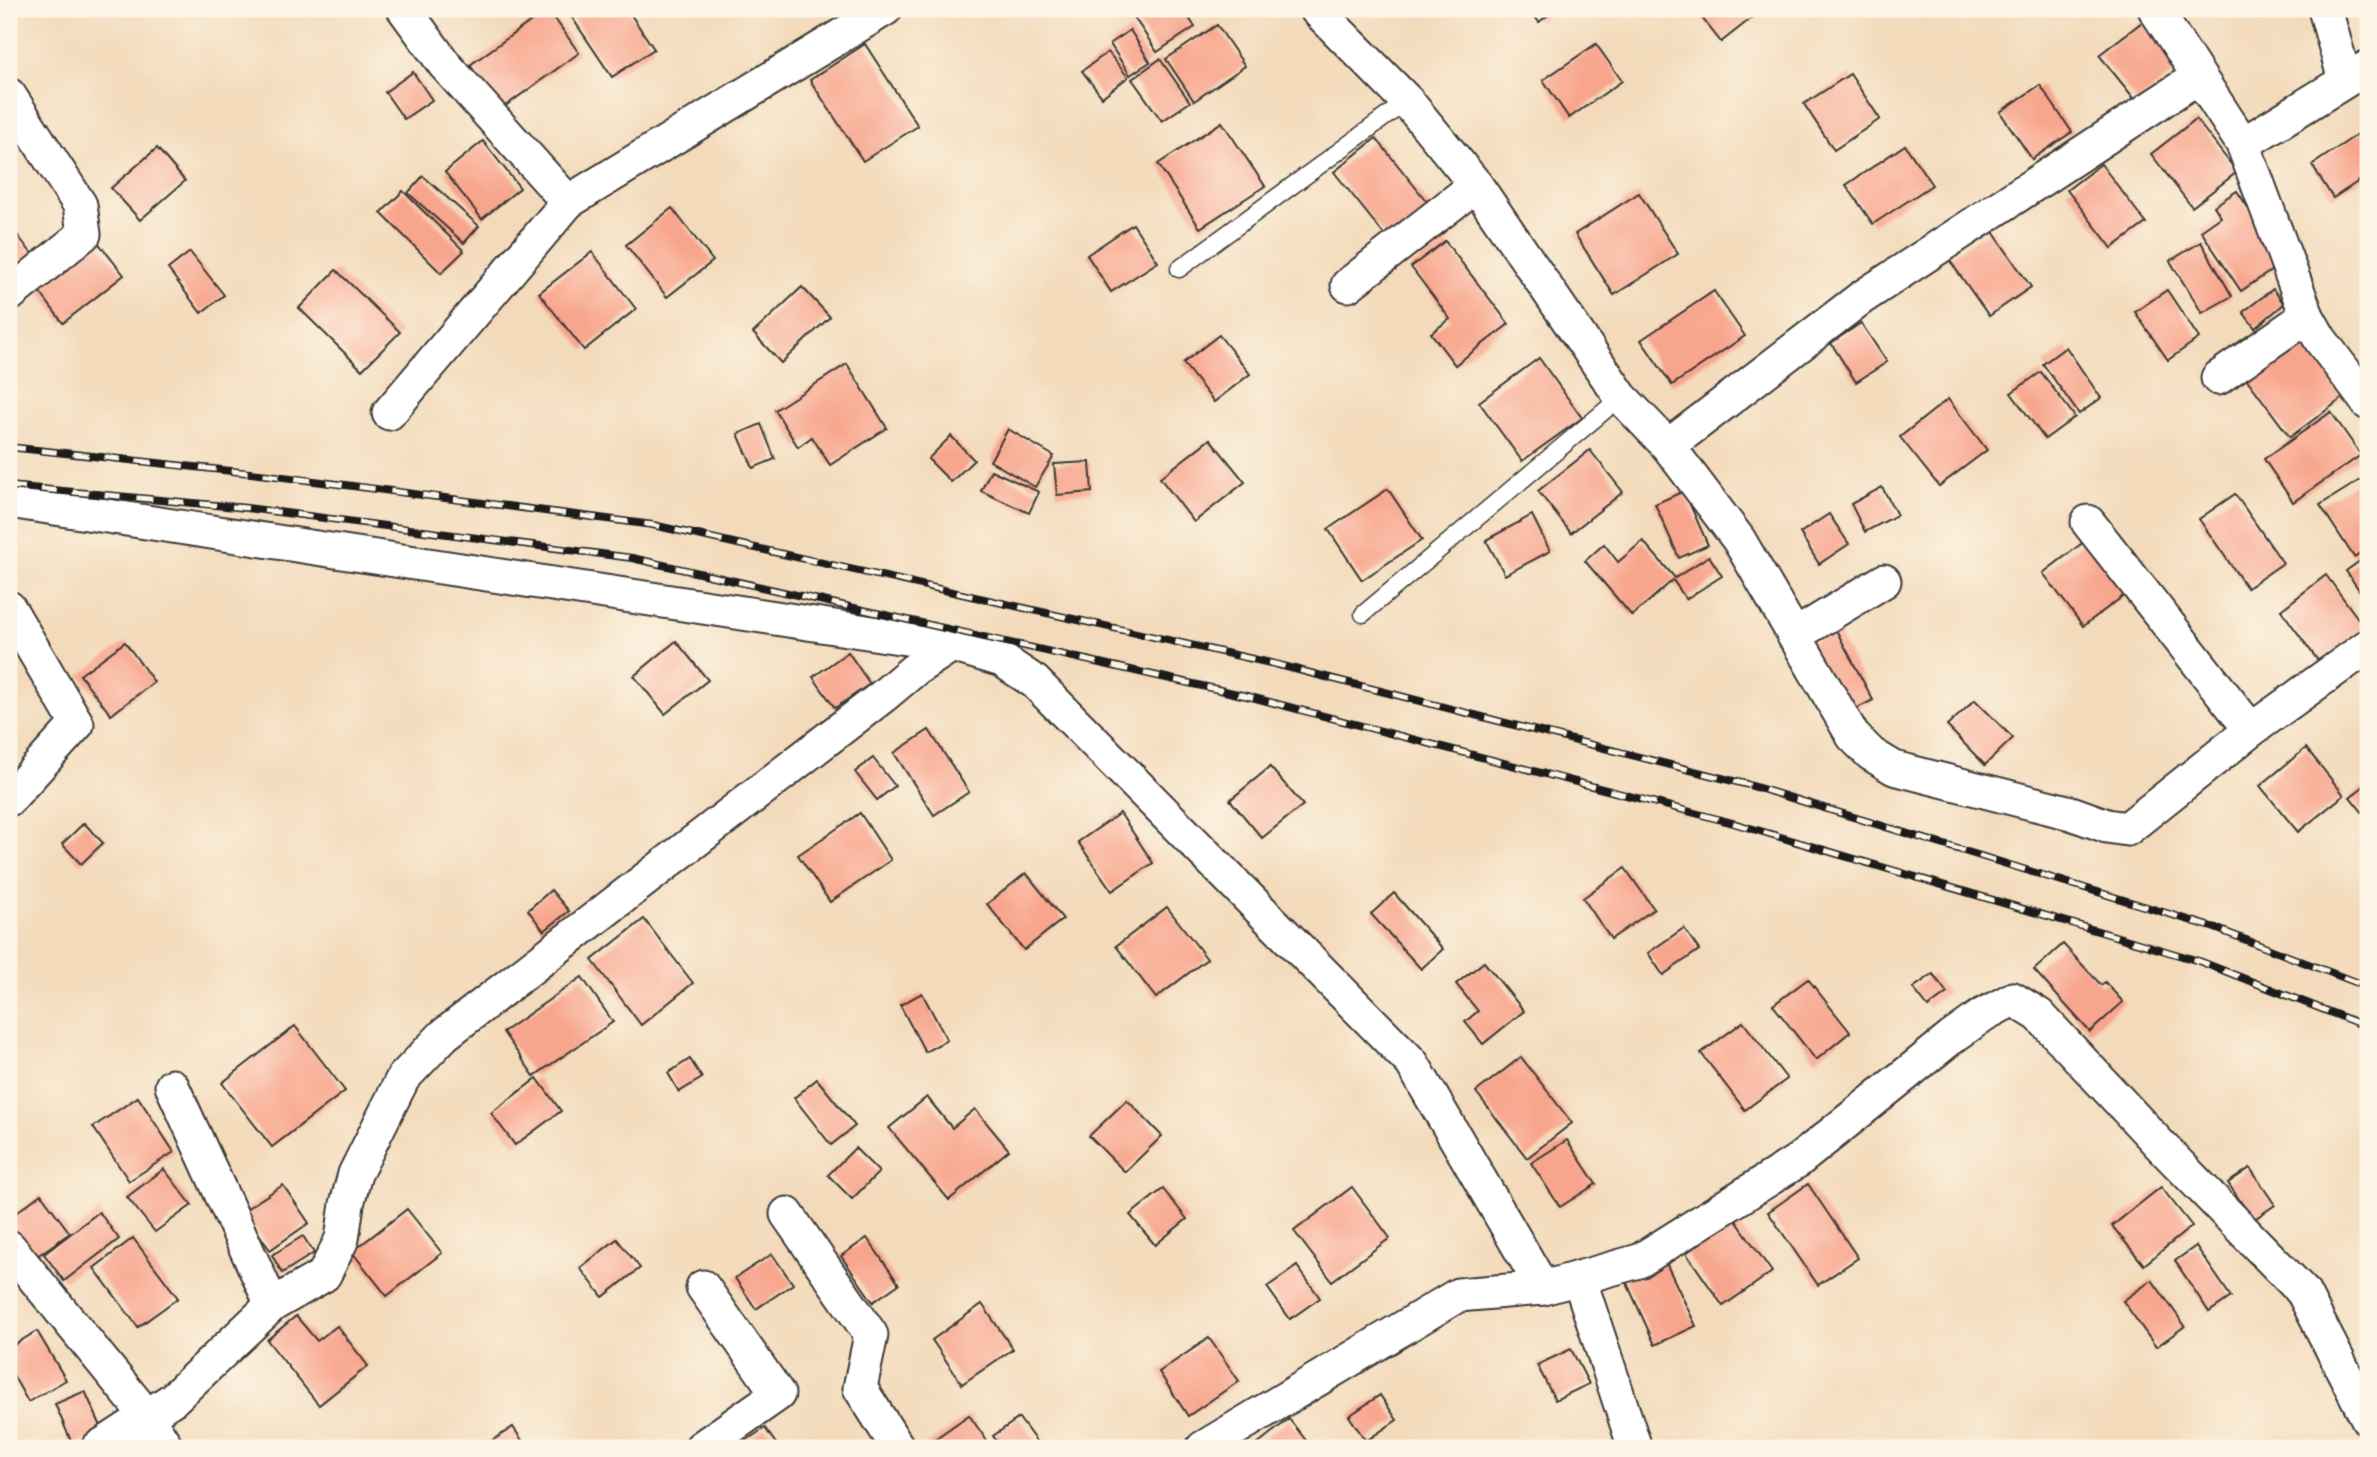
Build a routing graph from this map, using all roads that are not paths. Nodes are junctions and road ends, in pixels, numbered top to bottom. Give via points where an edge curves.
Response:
1 (404, 9) edge
2 (885, 9) edge
3 (1316, 9) edge
4 (2155, 9) edge
5 (2325, 9) edge
6 (2357, 74) edge
7 (2198, 77) junction
8 (9, 95) edge
9 (1407, 102) junction
10 (2244, 144) junction
11 (1476, 185) junction
12 (568, 202) junction
13 (1179, 270) dead end
14 (1348, 285) dead end
15 (9, 295) edge
16 (2308, 316) junction
17 (2218, 379) dead end
18 (1621, 397) junction
19 (2368, 403) edge
20 (389, 414) dead end
21 (1668, 446) junction
22 (9, 501) edge
23 (2088, 522) dead end
24 (1884, 581) dead end
25 (9, 608) edge
26 (1363, 614) dead end
27 (1794, 636) junction
28 (952, 645) junction
29 (2368, 646) edge
30 (2251, 730) junction
31 (9, 799) edge
32 (172, 1086) dead end
33 (787, 1214) dead end
34 (9, 1247) edge
35 (1579, 1278) junction
36 (704, 1287) dead end
37 (1543, 1288) junction
38 (272, 1305) junction
39 (146, 1415) junction
40 (2368, 1419) edge
41 (98, 1448) edge
42 (167, 1448) edge
43 (701, 1448) edge
44 (898, 1448) edge
45 (1203, 1448) edge
46 (1635, 1448) edge

1 - 12 street via 445,65
2 - 12 street
3 - 9 street
4 - 7 street
5 - 6 street
6 - 10 street
7 - 10 street
7 - 21 street via 1861,298
8 - 15 street via 80,205 84,234
9 - 11 street
9 - 13 lane
10 - 16 street
11 - 14 street
11 - 18 street
12 - 20 street
16 - 17 street
16 - 19 street
18 - 21 street
18 - 26 lane
21 - 27 street via 1739,540
22 - 28 street
23 - 30 street
24 - 27 street
25 - 31 street via 77,724
27 - 30 street via 1853,736 1894,768 2107,826 2126,829
28 - 37 street via 1002,660 1035,682 1412,1063
28 - 38 street via 444,1035 402,1078 355,1174 342,1239 324,1275
29 - 30 street
32 - 38 street
33 - 44 street via 871,1335 860,1388
34 - 39 street
35 - 37 street
35 - 40 street via 1639,1262 1799,1160 1951,1038 2013,999 2039,1016 2303,1292
35 - 46 street
36 - 43 street via 778,1394
37 - 45 street via 1458,1295
38 - 39 street via 173,1399
39 - 41 street
39 - 42 street

